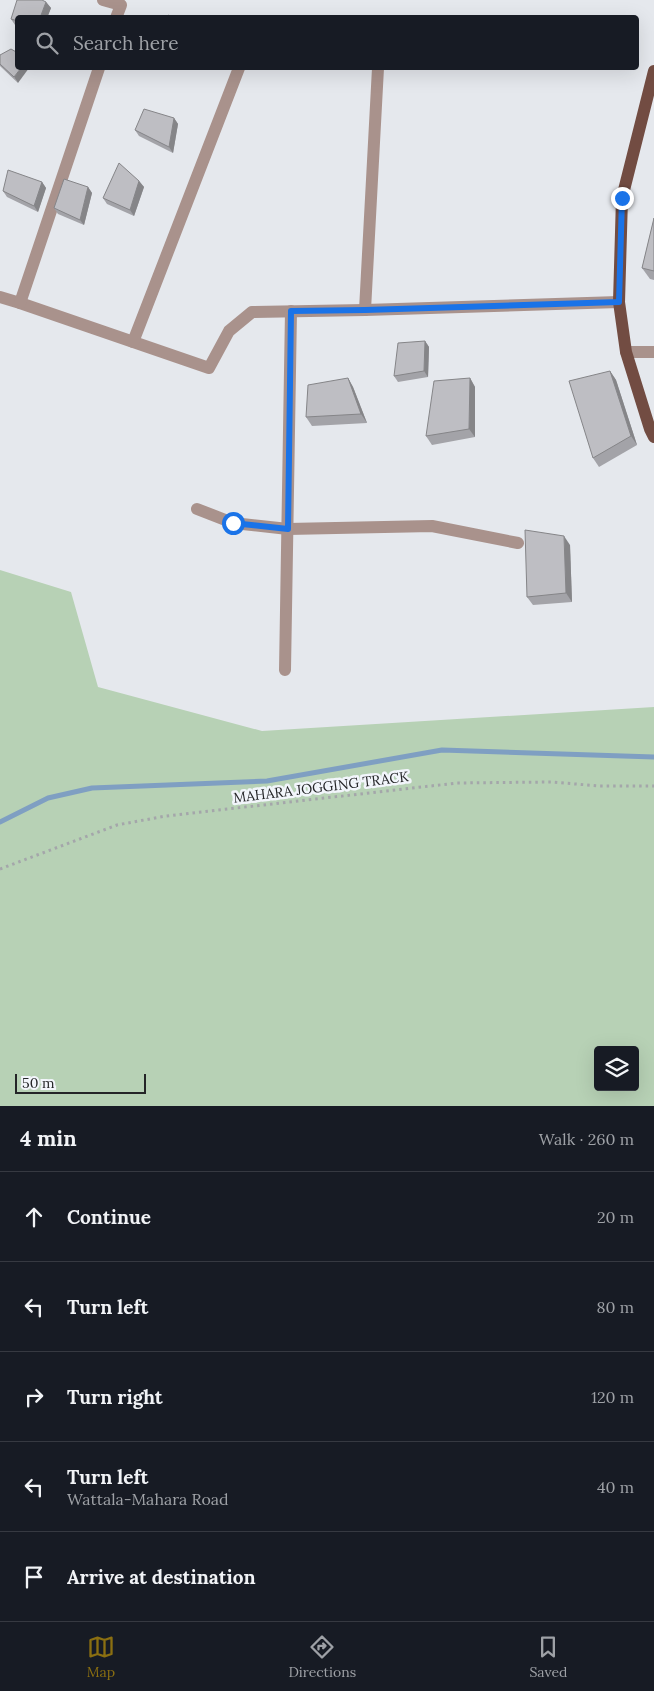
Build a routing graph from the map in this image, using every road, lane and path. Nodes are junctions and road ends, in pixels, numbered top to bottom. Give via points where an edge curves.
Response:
1 (103, 0) edge
2 (117, 15) edge
3 (98, 70) edge
4 (238, 70) edge
5 (378, 70) edge
6 (654, 71) edge
7 (0, 297) edge
8 (619, 302) junction
9 (20, 303) junction
10 (365, 310) junction
11 (291, 311) junction
12 (133, 342) junction
13 (626, 352) junction
14 (654, 352) edge
15 (654, 437) edge
16 (197, 509) dead end
17 (288, 529) junction
18 (518, 543) dead end
19 (285, 670) dead end
20 (654, 786) edge
21 (0, 869) edge

1 - 2 street via 121,5
3 - 9 street
4 - 12 street
5 - 10 street
6 - 8 main road via 622,198
7 - 9 street
8 - 10 street
8 - 13 main road
9 - 12 street
10 - 11 street
11 - 12 street via 252,312 229,331 209,368
11 - 17 street
13 - 14 street
13 - 15 main road
16 - 17 street via 233,523
17 - 18 street via 432,526
17 - 19 street
20 - 21 path, MAHARA JOGGING TRACK via 458,783 166,816 117,825

